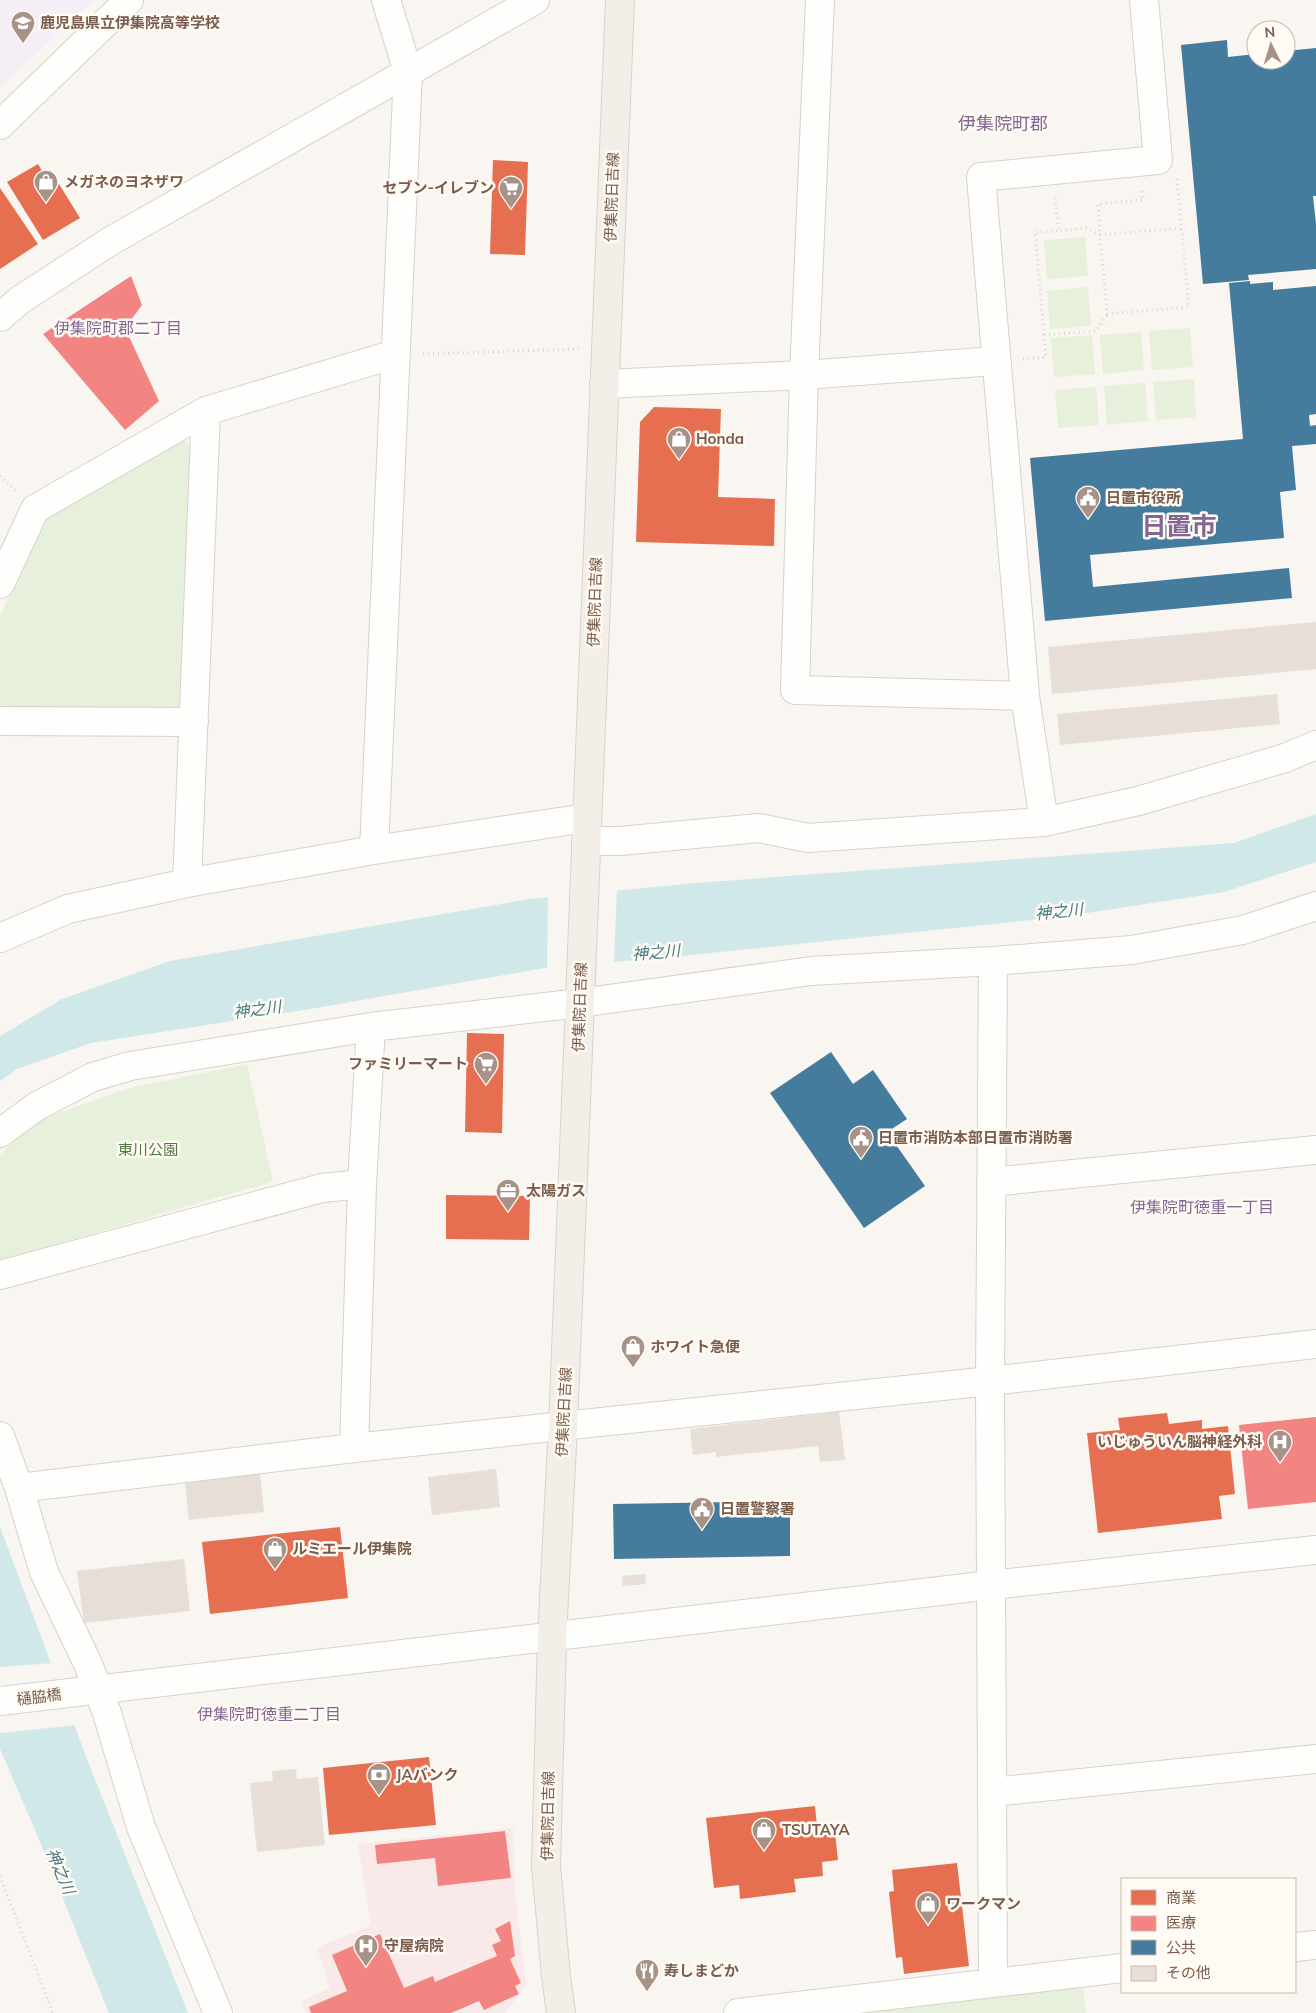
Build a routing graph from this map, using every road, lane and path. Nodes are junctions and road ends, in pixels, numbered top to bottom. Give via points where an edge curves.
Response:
1 (129, 0) edge
2 (386, 0) edge
3 (535, 0) edge
4 (620, 0) edge
5 (820, 0) edge
6 (1144, 0) edge
7 (408, 72) junction
8 (0, 125) edge
9 (1140, 161) junction
10 (1053, 170) junction
11 (1178, 179) dead end
12 (1182, 228) junction
13 (1058, 231) junction
14 (1100, 235) junction
15 (1107, 314) junction
16 (0, 317) edge
17 (1044, 335) junction
18 (605, 348) junction
19 (395, 354) junction
20 (995, 361) junction
21 (804, 375) junction
22 (604, 384) junction
23 (206, 411) junction
24 (0, 584) edge
25 (1025, 696) junction
26 (0, 720) edge
27 (194, 722) junction
28 (1316, 745) edge
29 (1044, 822) junction
30 (586, 839) junction
31 (374, 850) junction
32 (188, 883) junction
33 (1316, 906) edge
34 (0, 938) edge
35 (993, 961) junction
36 (581, 993) junction
37 (371, 1027) junction
38 (0, 1133) edge
39 (1316, 1150) edge
40 (991, 1182) junction
41 (362, 1184) junction
42 (0, 1275) edge
43 (1316, 1344) edge
44 (990, 1381) junction
45 (563, 1426) junction
46 (0, 1436) edge
47 (354, 1448) junction
48 (19, 1488) junction
49 (1316, 1550) edge
50 (991, 1585) junction
51 (552, 1637) junction
52 (88, 1691) junction
53 (0, 1701) edge
54 (1316, 1759) edge
55 (993, 1792) junction
56 (0, 1876) edge
57 (1316, 1945) edge
58 (1296, 1947) edge
59 (1121, 1968) edge
60 (993, 1983) junction
61 (768, 2011) edge
62 (52, 2013) edge
63 (218, 2013) edge
64 (562, 2013) edge
65 (738, 2013) edge

1 - 8 street
2 - 7 street
3 - 7 street
4 - 18 main road, 伊集院日吉線
5 - 21 street
6 - 9 street via 1158,160
7 - 16 street via 109,242 20,300
7 - 19 street
9 - 10 street
9 - 14 path via 1143,200 1098,204
10 - 13 path
10 - 20 street via 981,177
11 - 12 path
12 - 14 path
12 - 15 path via 1189,307
13 - 14 path via 1086,228
13 - 17 path via 1035,232
14 - 15 path
15 - 17 path via 1096,331
17 - 20 path via 1046,357
18 - 19 path
18 - 22 main road, 伊集院日吉線
19 - 23 street
19 - 31 street
20 - 21 street
20 - 25 street
21 - 22 street
21 - 25 street via 795,690
22 - 30 main road, 伊集院日吉線
23 - 24 street via 35,509
23 - 27 street
25 - 29 street
26 - 27 street
27 - 32 street
28 - 29 street via 1285,758 1138,801
29 - 30 street via 808,838 759,828 620,842
30 - 31 street
30 - 36 main road, 伊集院日吉線
31 - 32 street
32 - 34 street via 68,909
33 - 35 street via 1243,930 1132,950
35 - 36 street via 811,971
35 - 40 street
36 - 37 street
36 - 45 main road, 伊集院日吉線
37 - 38 street via 130,1066 93,1078 45,1102
37 - 41 street
39 - 40 street
40 - 44 street
41 - 42 street via 322,1188
41 - 47 street
43 - 44 street
44 - 45 street
44 - 50 street
45 - 47 street
45 - 51 main road, 伊集院日吉線
46 - 48 street
47 - 48 street
48 - 52 street via 44,1572 88,1664
49 - 50 street, 樋脇橋
50 - 51 street, 樋脇橋
50 - 55 street
51 - 52 street, 樋脇橋
51 - 64 main road, 伊集院日吉線 via 546,1866
52 - 53 street, 樋脇橋
52 - 63 street via 107,1713 141,1827
54 - 55 street
55 - 60 street
56 - 62 path
57 - 58 street
59 - 60 street
60 - 61 street
61 - 65 street

